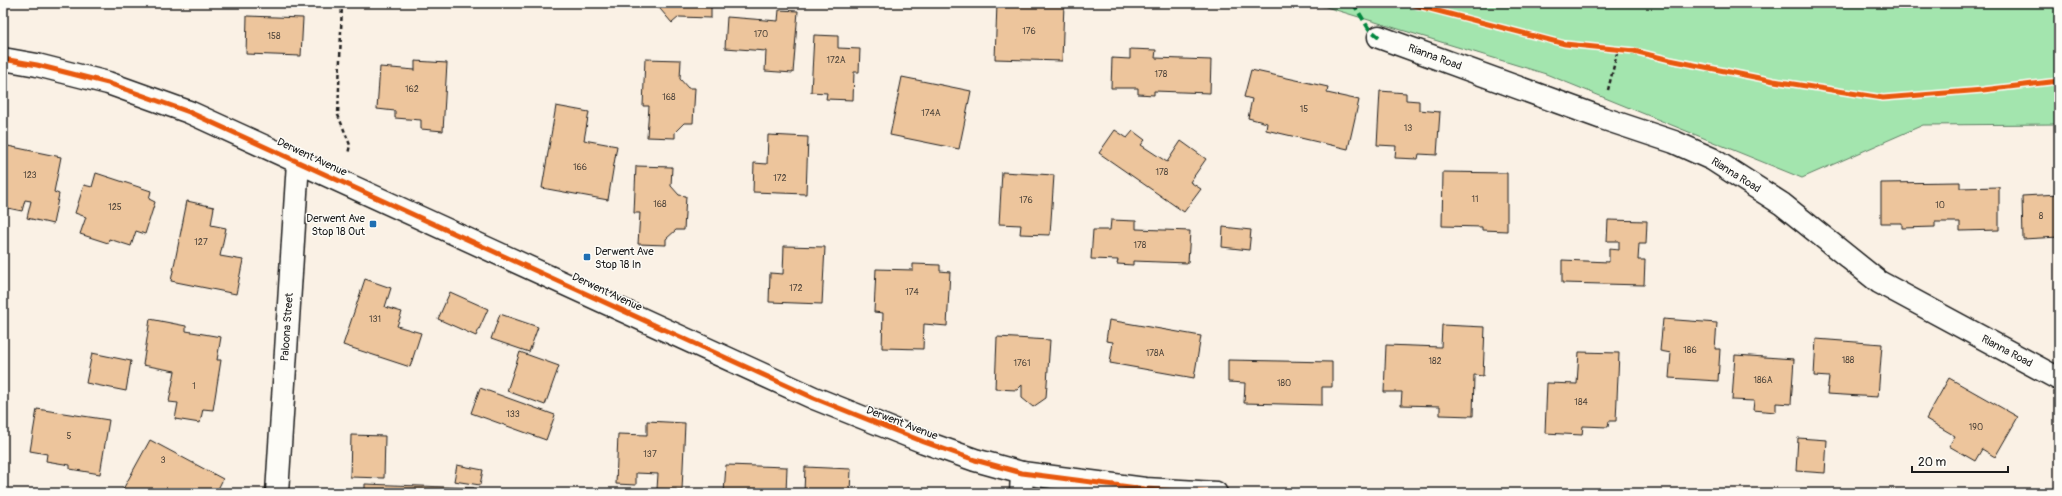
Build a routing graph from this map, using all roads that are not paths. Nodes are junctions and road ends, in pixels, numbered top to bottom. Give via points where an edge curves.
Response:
1 (1379, 37) dead end
2 (3, 59) edge
3 (298, 162) junction
4 (2059, 379) edge
5 (1021, 483) edge
6 (277, 493) edge
7 (1216, 493) edge

1 - 4 street, Rianna Road via 1674,142 1712,159 1782,204 1879,282
2 - 3 street, Derwent Avenue via 86,76 125,88 189,112
3 - 5 street, Derwent Avenue via 835,407
3 - 6 street, Paloona Street
5 - 7 street, Derwent Avenue

